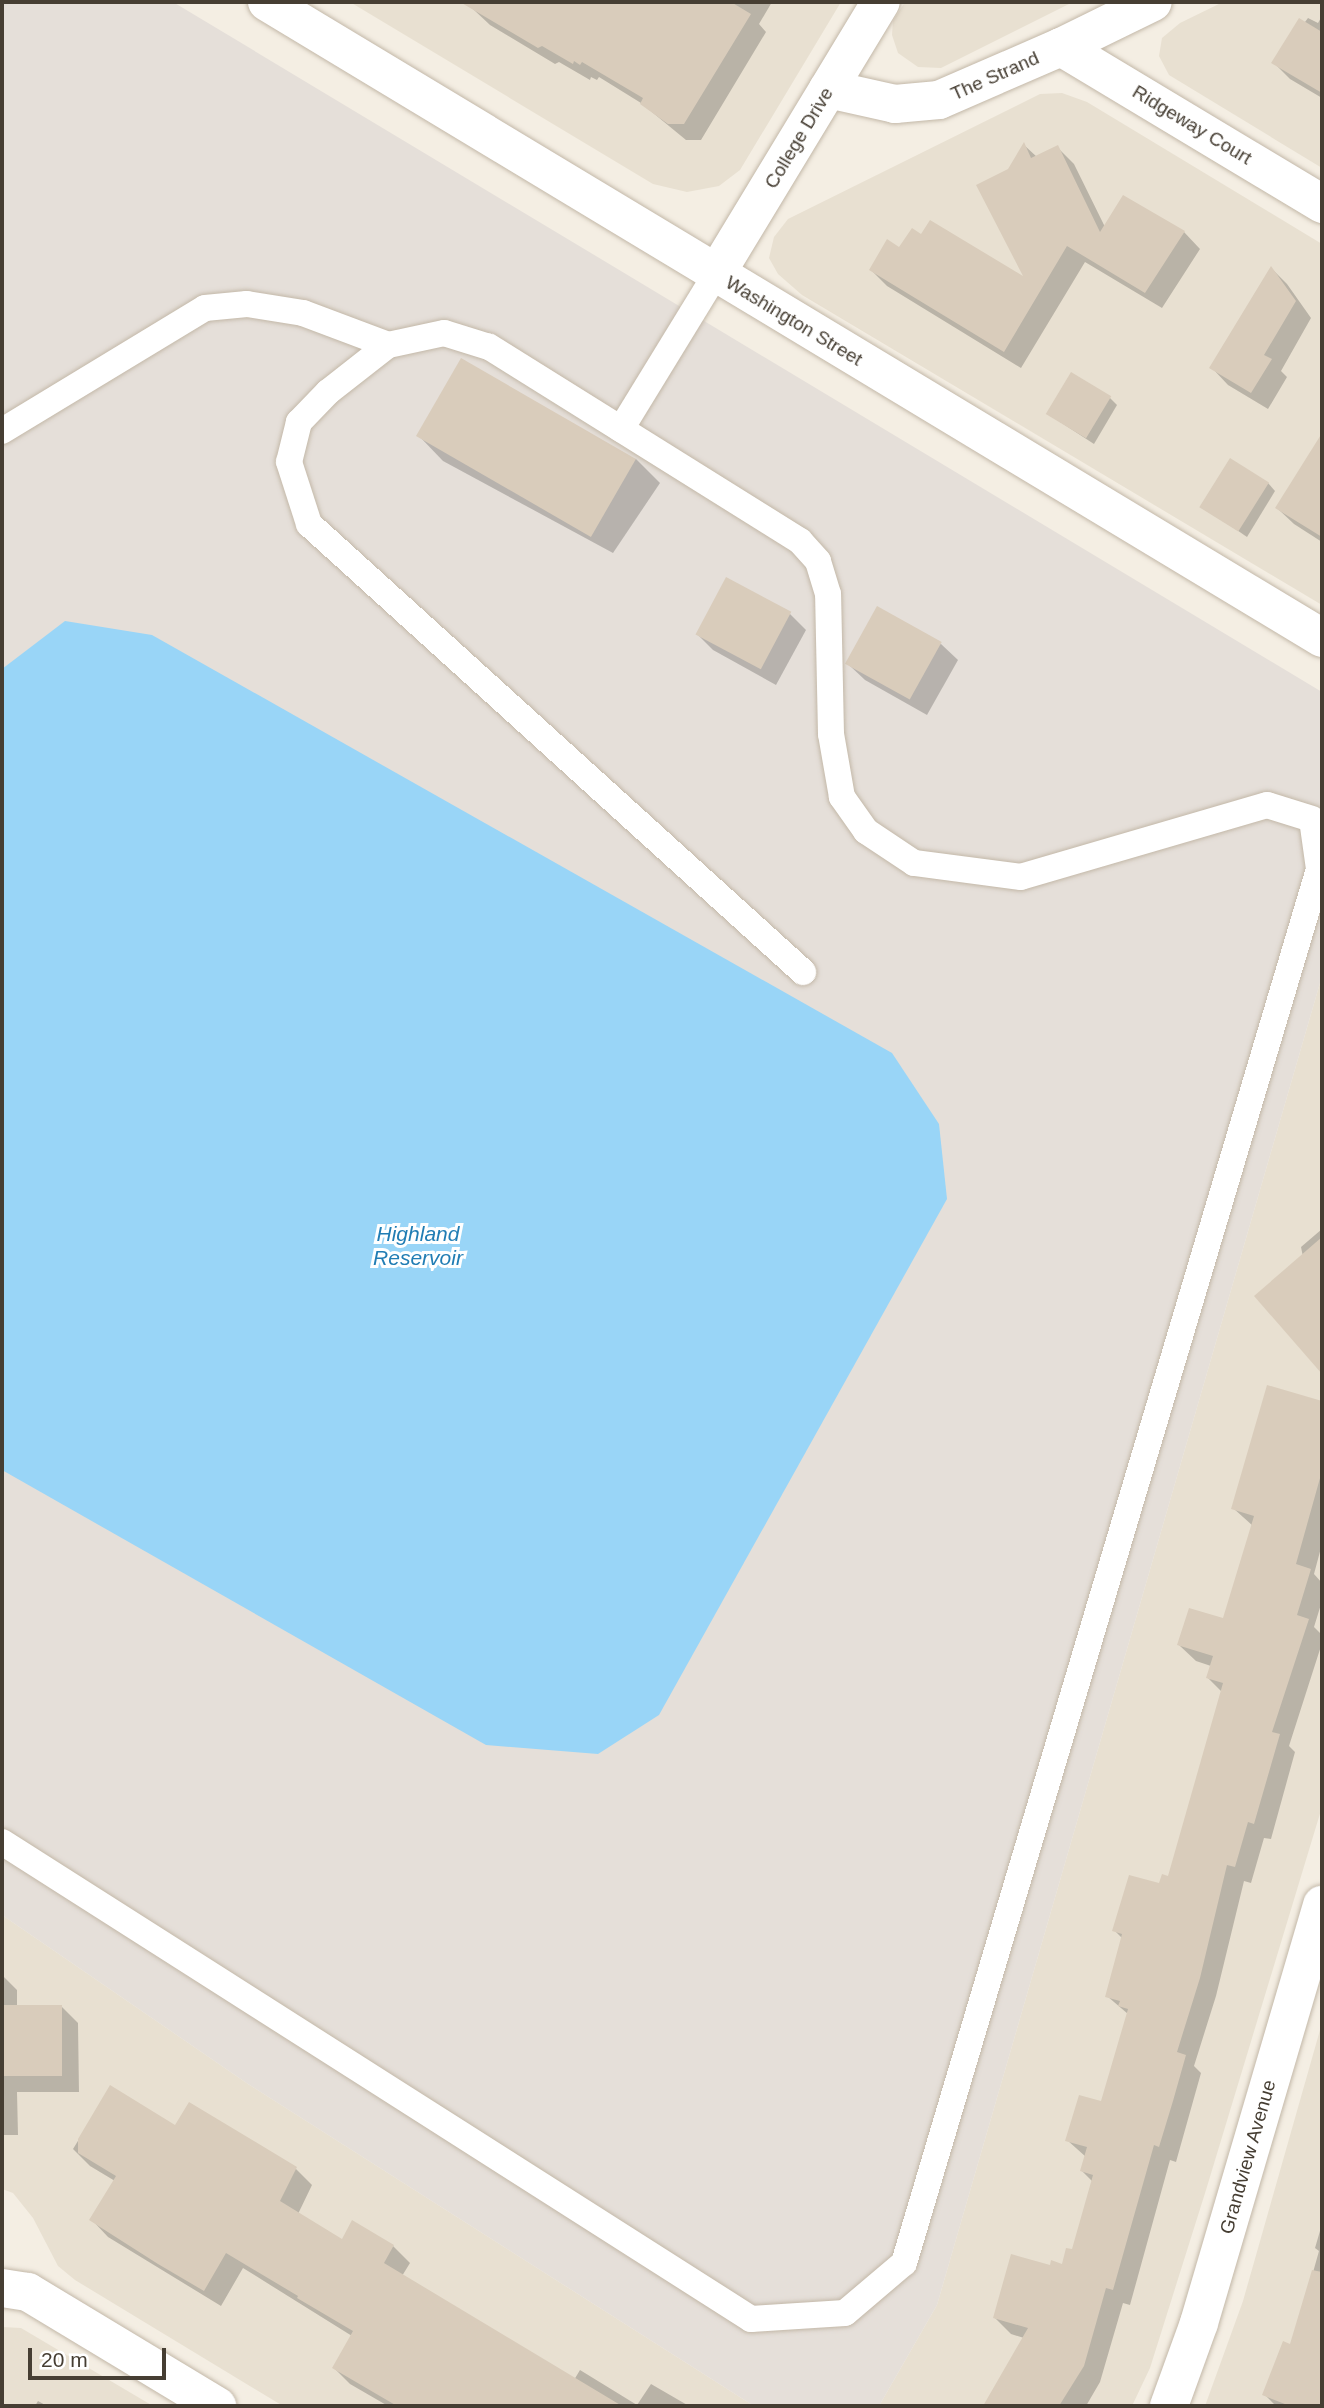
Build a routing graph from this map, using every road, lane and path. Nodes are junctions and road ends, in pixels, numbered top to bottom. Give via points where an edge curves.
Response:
1 (267, 2) edge
2 (881, 2) edge
3 (1153, 2) edge
4 (1061, 47) junction
5 (828, 89) junction
6 (1322, 204) edge
7 (716, 274) junction
8 (388, 345) junction
9 (621, 429) junction
10 (2, 431) edge
11 (1322, 638) edge
12 (803, 972) dead end
13 (2, 1842) edge
14 (1322, 1905) edge
15 (2, 2288) edge
16 (217, 2406) edge
17 (1169, 2406) edge

1 - 7 street, Washington Street
2 - 5 street, College Drive
3 - 4 street, The Strand
4 - 5 street, The Strand via 939,100 895,104
4 - 6 street, Ridgeway Court
5 - 7 street, College Drive
7 - 9 lane
7 - 11 street, Washington Street
8 - 9 lane via 444,333 489,347
8 - 10 lane via 303,313 247,304 205,308
8 - 12 lane via 328,392 299,422 289,461 309,524
9 - 13 lane via 800,541 818,561 828,594 831,734 842,797 866,831 914,863 1021,877 1266,805 1312,819 1314,831 1319,869 904,2263 845,2314 751,2319
14 - 17 street, Grandview Avenue via 1199,2323
15 - 16 street via 28,2292

